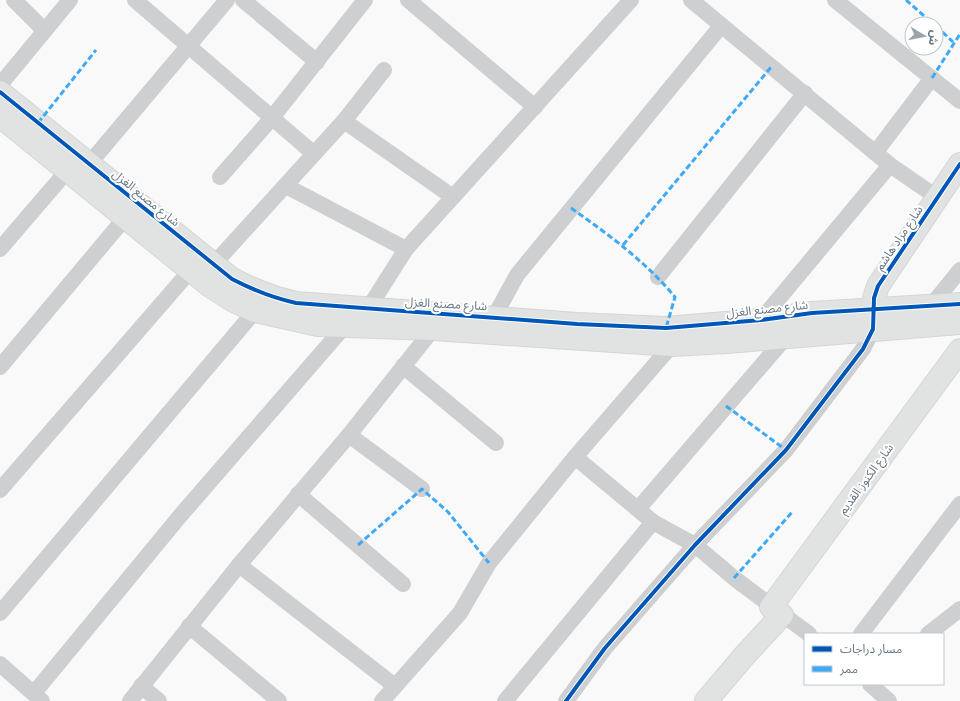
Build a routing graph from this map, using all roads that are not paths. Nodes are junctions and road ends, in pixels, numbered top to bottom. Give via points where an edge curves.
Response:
1 (14, 0) edge
2 (70, 0) edge
3 (135, 0) edge
4 (227, 0) edge
5 (243, 0) edge
6 (364, 0) edge
7 (408, 0) edge
8 (631, 0) edge
9 (691, 0) edge
10 (835, 0) edge
11 (721, 26) junction
12 (44, 30) junction
13 (188, 47) junction
14 (317, 62) junction
15 (384, 70) dead end
16 (932, 78) junction
17 (0, 85) edge
18 (0, 92) edge
19 (805, 94) junction
20 (960, 101) edge
21 (534, 107) junction
22 (6, 119) edge
23 (271, 119) junction
24 (344, 121) junction
25 (313, 153) junction
26 (875, 153) junction
27 (89, 164) junction
28 (960, 164) edge
29 (890, 165) junction
30 (68, 171) junction
31 (220, 177) dead end
32 (286, 186) junction
33 (453, 197) junction
34 (938, 198) junction
35 (125, 218) junction
36 (0, 249) edge
37 (406, 249) junction
38 (213, 265) junction
39 (960, 270) edge
40 (190, 271) junction
41 (658, 277) dead end
42 (960, 304) edge
43 (930, 307) junction
44 (368, 309) junction
45 (255, 311) junction
46 (494, 316) junction
47 (874, 319) junction
48 (760, 320) junction
49 (960, 324) edge
50 (344, 327) junction
51 (433, 329) junction
52 (786, 337) junction
53 (672, 344) junction
54 (960, 350) edge
55 (403, 366) junction
56 (0, 367) edge
57 (349, 435) junction
58 (496, 442) dead end
59 (575, 457) junction
60 (0, 490) edge
61 (422, 490) dead end
62 (298, 494) junction
63 (960, 504) edge
64 (638, 509) junction
65 (653, 522) junction
66 (695, 545) junction
67 (238, 565) junction
68 (403, 584) dead end
69 (960, 609) edge
70 (777, 611) junction
71 (0, 613) edge
72 (188, 626) junction
73 (808, 633) edge
74 (862, 633) edge
75 (929, 633) edge
76 (0, 664) edge
77 (871, 685) edge
78 (141, 686) junction
79 (395, 686) junction
80 (38, 699) edge
81 (130, 701) edge
82 (159, 701) edge
83 (279, 701) edge
84 (382, 701) edge
85 (505, 701) edge
86 (566, 701) edge
87 (706, 701) edge
88 (889, 701) edge

1 - 12 street
2 - 12 street
3 - 13 street
4 - 13 street
5 - 14 street
6 - 14 street
7 - 21 street
8 - 21 street
9 - 11 street
10 - 16 street
11 - 19 street
11 - 46 street via 517,275
12 - 17 street
13 - 23 street
13 - 27 street
14 - 23 street
15 - 24 street
16 - 20 street
16 - 26 street
18 - 22 street, شارع مصنع الغزل
19 - 26 street
19 - 41 street
21 - 33 street
22 - 27 street, شارع مصنع الغزل
22 - 30 street, شارع مصنع الغزل
23 - 25 street
23 - 31 street
24 - 25 street
24 - 33 street
25 - 32 street
26 - 29 street
27 - 38 street, شارع مصنع الغزل
28 - 34 street, شارع مراد هاشم
29 - 34 street
29 - 48 street
30 - 35 street, شارع مصنع الغزل
30 - 36 street
32 - 37 street
32 - 38 street
33 - 37 street
34 - 47 street, شارع مراد هاشم via 878,286 874,298
35 - 40 street, شارع مصنع الغزل
35 - 56 street
37 - 44 street
38 - 44 street, شارع مصنع الغزل via 245,286 274,298 296,303
39 - 43 street
40 - 45 street, شارع مصنع الغزل via 232,300
40 - 60 street
42 - 43 street, شارع مصنع الغزل
43 - 47 street, شارع مصنع الغزل
44 - 46 street, شارع مصنع الغزل
45 - 50 street, شارع مصنع الغزل via 318,325
45 - 71 street
46 - 48 street, شارع مصنع الغزل via 666,328
47 - 48 street, شارع مصنع الغزل via 812,314
47 - 49 street, شارع مصنع الغزل
47 - 52 street, شارع مصنع الغزل
47 - 66 street via 863,348 786,450
50 - 51 street, شارع مصنع الغزل
50 - 80 street via 180,516
51 - 53 street, شارع مصنع الغزل
51 - 55 street
52 - 53 street, شارع مصنع الغزل
52 - 64 street
53 - 59 street
54 - 70 street, شارع الكنوز القديم
55 - 57 street
55 - 58 street
57 - 61 street
57 - 62 street
59 - 64 street
59 - 79 street via 489,563 460,613
62 - 67 street
62 - 68 street
63 - 74 street
64 - 65 street
65 - 66 street
65 - 85 street
66 - 70 street
66 - 86 street via 605,648
67 - 72 street
67 - 79 street
69 - 75 street
70 - 73 street
70 - 87 street, شارع الكنوز القديم via 745,655
72 - 78 street
72 - 83 street
76 - 80 street
77 - 88 street
78 - 81 street
78 - 82 street
79 - 84 street

